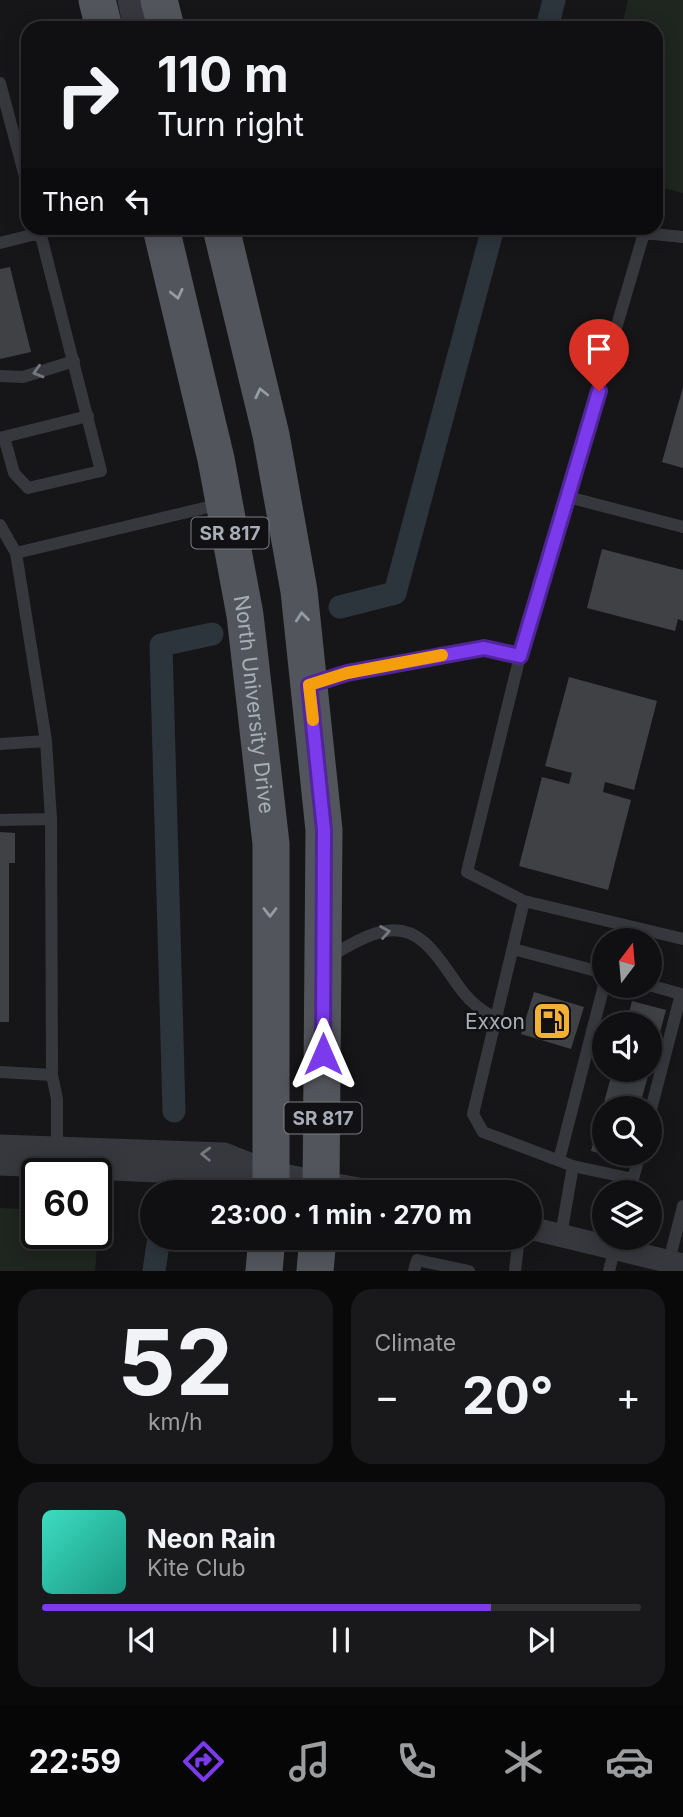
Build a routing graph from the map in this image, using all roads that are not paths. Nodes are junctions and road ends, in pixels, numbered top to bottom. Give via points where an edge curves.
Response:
1 (97, 0) edge
2 (129, 0) edge
3 (159, 0) edge
4 (102, 21) edge
5 (134, 21) edge
6 (164, 21) edge
7 (0, 83) edge
8 (21, 162) edge
9 (24, 235) edge
10 (40, 235) edge
11 (163, 235) edge
12 (223, 235) edge
13 (643, 235) edge
14 (663, 235) edge
15 (683, 237) edge
16 (0, 243) edge
17 (74, 361) junction
18 (0, 376) edge
19 (88, 416) junction
20 (2, 438) edge
21 (568, 497) junction
22 (225, 503) junction
23 (0, 525) edge
24 (683, 527) edge
25 (16, 553) junction
26 (520, 656) junction
27 (309, 685) junction
28 (46, 741) junction
29 (0, 744) edge
30 (51, 819) junction
31 (0, 820) edge
32 (524, 901) junction
33 (683, 939) edge
34 (513, 949) junction
35 (324, 960) junction
36 (592, 970) edge
37 (662, 989) edge
38 (601, 998) edge
39 (496, 1019) junction
40 (0, 1072) edge
41 (52, 1075) junction
42 (654, 1096) edge
43 (0, 1146) edge
44 (57, 1149) junction
45 (559, 1160) junction
46 (0, 1164) edge
47 (573, 1166) junction
48 (636, 1166) edge
49 (259, 1180) edge
50 (268, 1180) edge
51 (271, 1180) edge
52 (322, 1180) edge
53 (683, 1206) edge
54 (542, 1231) edge
55 (561, 1235) junction
56 (592, 1242) edge
57 (266, 1250) edge
58 (317, 1250) edge
59 (517, 1250) edge
60 (614, 1250) edge
61 (626, 1250) edge
62 (676, 1263) edge
63 (264, 1271) edge
64 (315, 1271) edge
65 (414, 1271) edge
66 (469, 1271) edge
67 (515, 1271) edge
68 (609, 1271) edge

1 - 4 main road
2 - 5 street
3 - 6 main road
7 - 8 lane
9 - 16 lane
10 - 17 lane
11 -> 22 main road, North University Drive / SR 817
27 -> 12 main road, SR 817 via 299,591 271,435
13 - 21 lane
14 - 15 lane
17 -> 18 lane via 23,377
17 - 19 lane
19 - 20 lane
19 - 20 lane via 101,471 28,488 14,473
21 - 24 lane
21 - 26 lane
22 - 25 lane
22 -> 51 main road, North University Drive / SR 817 via 245,615 271,844
23 - 25 lane
25 - 28 lane
26 - 27 lane via 484,648 347,673
26 - 32 lane via 467,872
27 - 35 main road, SR 817 via 324,830
28 - 29 lane
28 - 30 lane
30 - 31 lane
30 - 41 lane
32 - 33 lane
32 - 34 lane
34 - 36 lane
34 - 39 lane
35 -> 39 lane via 373,934 399,930 424,941 464,993
35 - 52 main road, SR 817
37 - 42 lane via 681,994
38 - 45 lane
39 - 45 lane via 473,1114 483,1132
40 - 41 lane
41 - 44 lane
43 - 44 street
50 -> 44 street via 224,1154
45 - 47 lane
46 - 49 street via 224,1174
47 - 48 lane via 633,1179
47 - 55 lane
53 - 62 lane
54 - 55 street
55 - 56 street
57 - 63 main road
58 - 64 main road
59 - 67 lane
60 - 68 lane
61 - 62 street
65 - 66 lane via 417,1260

